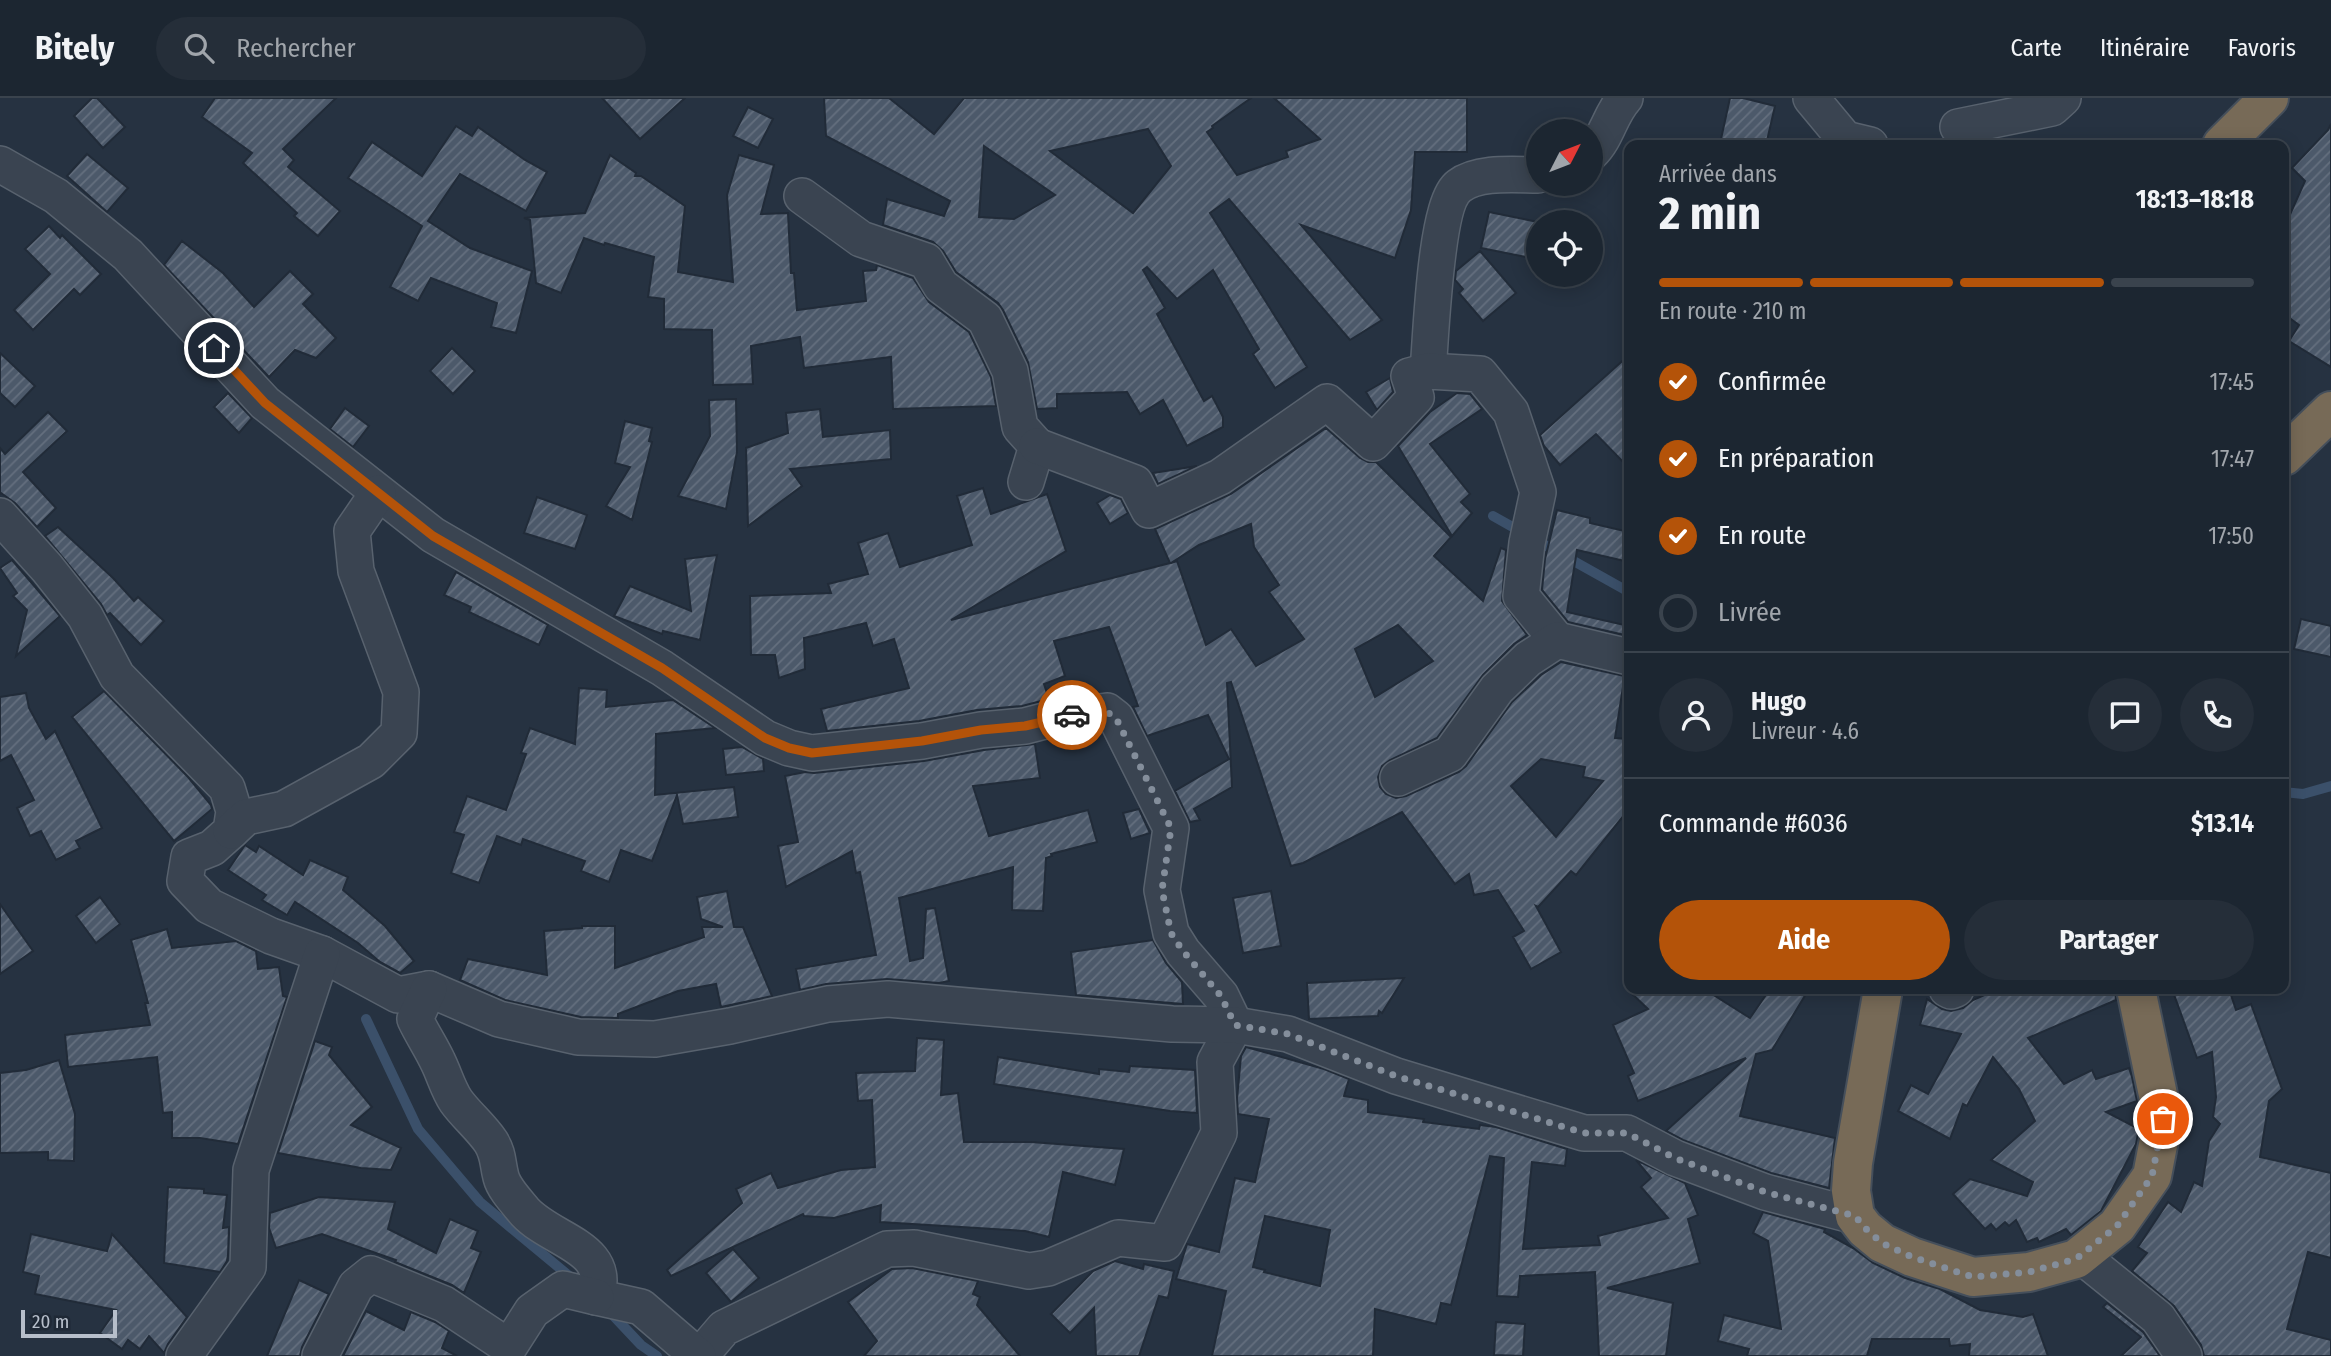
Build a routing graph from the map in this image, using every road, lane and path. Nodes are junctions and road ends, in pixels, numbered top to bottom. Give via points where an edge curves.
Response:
1 (1625, 98) edge
2 (1811, 98) edge
3 (2063, 98) edge
4 (2269, 98) edge
5 (1958, 123) edge
6 (1603, 137) edge
7 (1848, 140) edge
8 (2227, 140) edge
9 (0, 164) edge
10 (1526, 175) edge
11 (802, 196) dead end
12 (1428, 371) junction
13 (2331, 411) edge
14 (1037, 446) junction
15 (2289, 451) edge
16 (1026, 482) dead end
17 (378, 493) junction
18 (0, 516) edge
19 (1557, 640) junction
20 (1624, 656) edge
21 (1398, 778) dead end
22 (231, 831) junction
23 (322, 954) junction
24 (429, 989) junction
25 (1882, 994) edge
26 (2137, 994) edge
27 (1235, 1025) junction
28 (1855, 1216) junction
29 (2080, 1255) junction
30 (596, 1297) junction
31 (184, 1356) edge
32 (320, 1356) edge
33 (699, 1356) edge
34 (2184, 1356) edge

1 - 6 street
2 - 7 street
3 - 5 street via 2052,108
4 - 8 highway
9 - 17 street via 56,196 128,255 265,403
10 - 12 street via 1489,174 1458,187 1446,208 1436,261
11 - 14 street via 861,239 926,261 941,286 985,319 1010,371 1020,427
12 - 14 street via 1409,376 1416,397 1373,443 1326,402 1220,477 1149,510 1135,483
12 - 19 street via 1480,374 1511,412 1538,492 1521,596
13 - 15 highway
14 - 16 street
17 - 22 street via 352,531 356,571 401,692 399,733 371,761 284,809 246,817
17 - 27 street via 433,536 662,668 765,738 789,748 812,753 1107,712 1116,718 1171,828 1162,890 1171,933 1221,996
18 - 22 street via 85,615 117,676 227,788 233,811
19 - 20 street
19 - 21 street via 1528,659 1497,689 1450,754
22 - 23 street via 212,848 189,857 185,881 209,906
23 - 24 street via 398,995
23 - 31 street via 251,1170 248,1267
24 - 27 street via 499,1019 578,1037 655,1040 828,1004 888,999 1172,1024
24 - 30 street via 415,1019 455,1100 489,1138 504,1185 527,1213 592,1259 599,1271
25 - 28 highway via 1853,1163
26 - 29 highway via 2163,1119 2152,1176 2117,1226
27 - 28 street via 1288,1034 1396,1076 1584,1133 1627,1133 1675,1158 1765,1192
27 - 33 street via 1215,1062 1219,1133 1165,1242 1118,1238 1048,1268 1029,1271 914,1248 887,1249 724,1328
28 - 29 highway via 1882,1243 1973,1277 2029,1272
29 - 34 street via 2158,1318
30 - 32 street via 564,1289 533,1311 509,1347 444,1304 371,1274 356,1286
30 - 33 street via 641,1307

